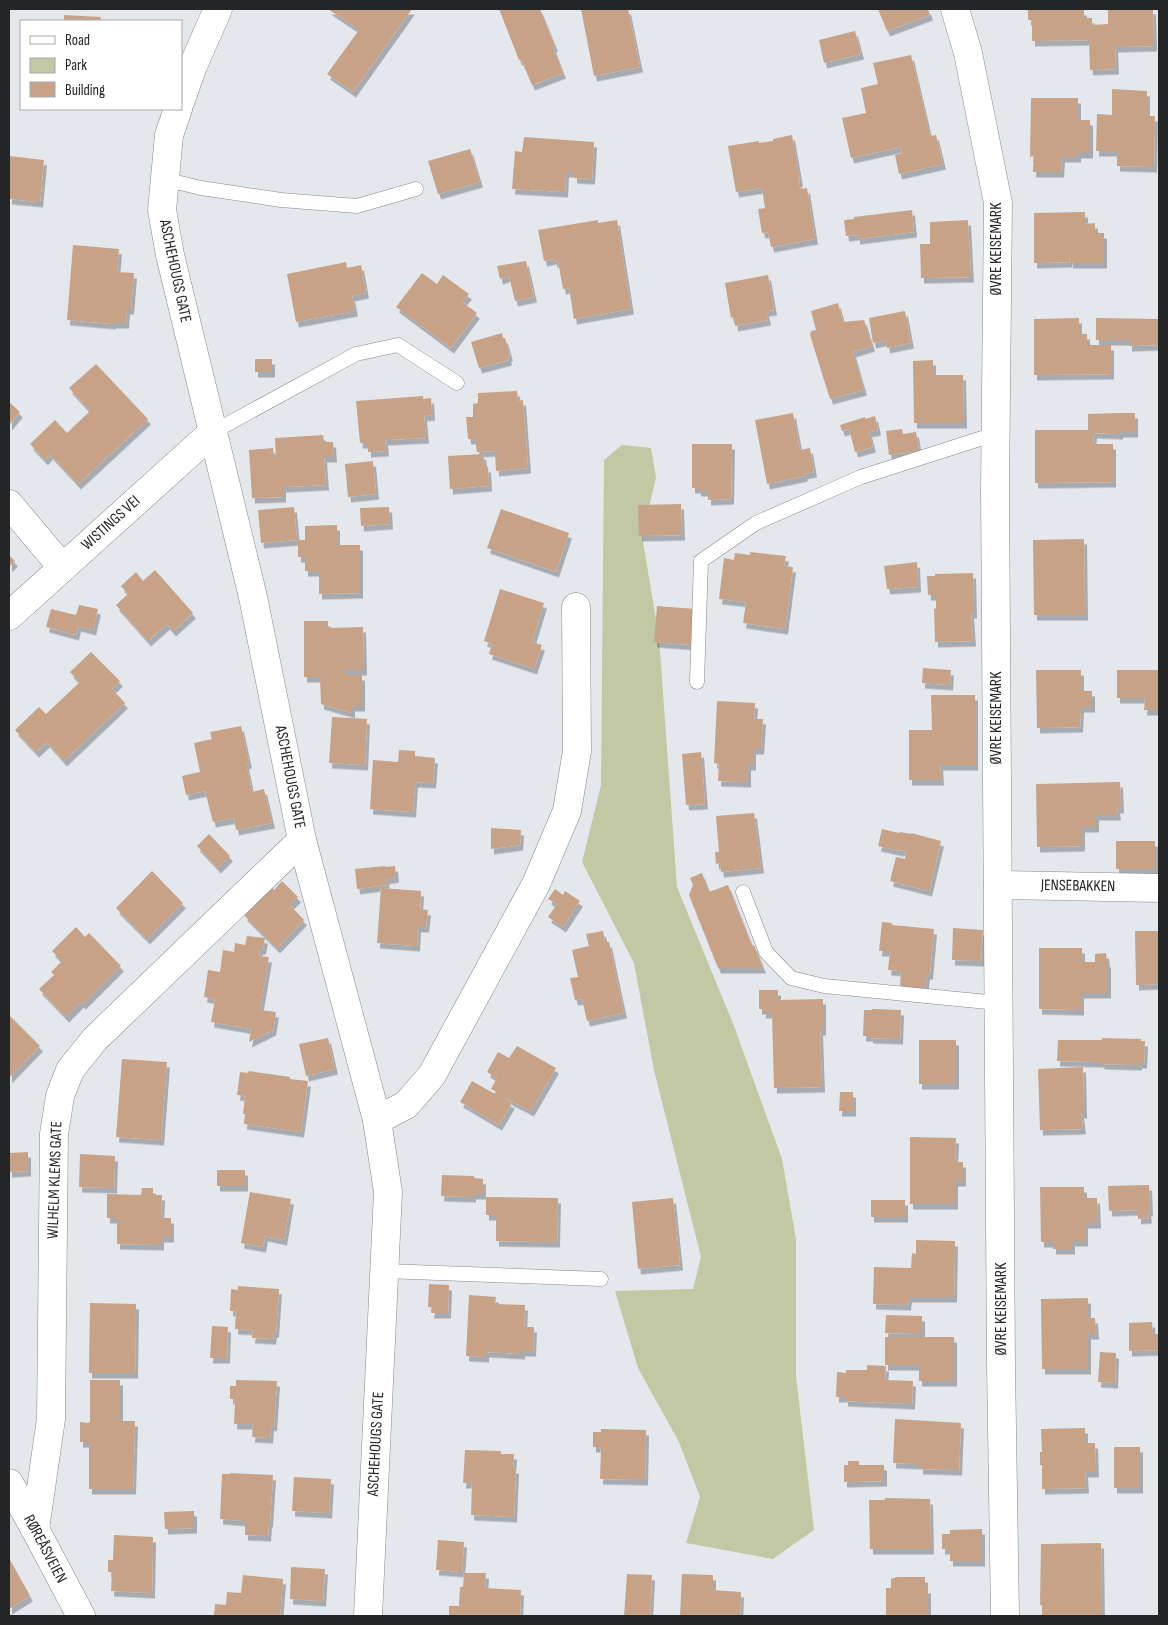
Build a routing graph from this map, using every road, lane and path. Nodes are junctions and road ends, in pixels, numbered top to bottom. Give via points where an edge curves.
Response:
1 (218, 9) edge
2 (955, 9) edge
3 (182, 97) edge
4 (178, 110) edge
5 (164, 179) junction
6 (416, 189) dead end
7 (458, 383) dead end
8 (213, 432) junction
9 (995, 434) junction
10 (9, 504) edge
11 (62, 566) junction
12 (576, 607) dead end
13 (9, 616) edge
14 (697, 682) dead end
15 (302, 840) junction
16 (998, 885) junction
17 (1159, 888) edge
18 (743, 892) dead end
19 (998, 1003) junction
20 (377, 1120) junction
21 (384, 1271) junction
22 (602, 1279) dead end
23 (9, 1483) edge
24 (35, 1529) junction
25 (81, 1616) edge
26 (368, 1616) edge
27 (1005, 1616) edge

1 - 3 street
2 - 9 street, ØVRE KEISEMARK via 968,53 998,203
4 - 5 street, ASCHEHOUGS GATE via 169,135
5 - 6 lane via 281,200 357,206
5 - 8 street, ASCHEHOUGS GATE via 162,210 170,255
7 - 8 lane via 398,346 356,354
8 - 11 street, WISTINGS VEI
8 - 15 street, ASCHEHOUGS GATE via 253,597
9 - 14 lane via 862,477 756,523 701,560
9 - 16 street, ØVRE KEISEMARK
10 - 11 street
11 - 13 street, WISTINGS VEI
12 - 20 street via 577,751 567,811 536,884 432,1076 406,1106
15 - 20 street, ASCHEHOUGS GATE
15 - 24 street, WILHELM KLEMS GATE via 95,1038 70,1070 60,1096 54,1134 51,1419
16 - 17 street, JENSEBAKKEN
16 - 19 street, ØVRE KEISEMARK
18 - 19 lane via 766,952 791,978 824,986
19 - 27 street, ØVRE KEISEMARK
20 - 21 street, ASCHEHOUGS GATE via 388,1192
21 - 22 lane
21 - 26 street, ASCHEHOUGS GATE
23 - 24 street, RØREÅSVEIEN
24 - 25 street, RØREÅSVEIEN

